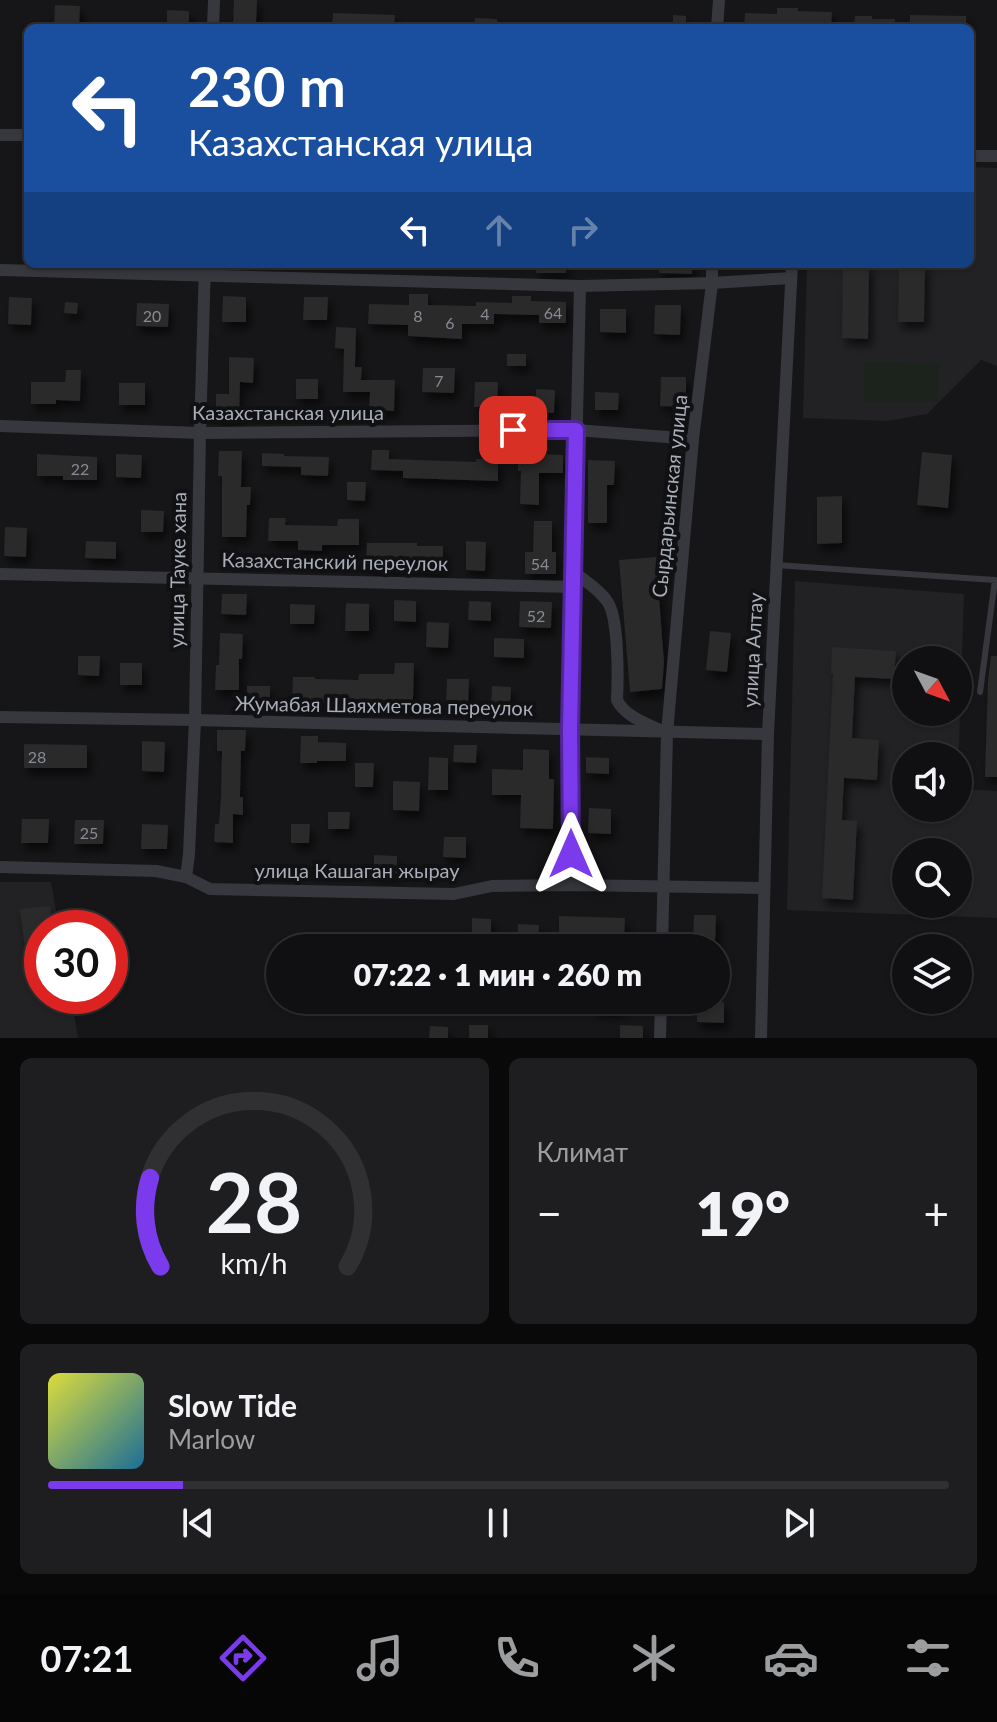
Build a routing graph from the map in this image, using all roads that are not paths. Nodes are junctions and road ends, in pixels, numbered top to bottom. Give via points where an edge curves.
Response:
1 (214, 0) edge
2 (719, 0) edge
3 (213, 24) edge
4 (717, 24) edge
5 (0, 135) edge
6 (24, 135) edge
7 (974, 156) edge
8 (997, 156) edge
9 (712, 268) edge
10 (792, 268) edge
11 (0, 270) edge
12 (205, 270) edge
13 (791, 278) junction
14 (712, 283) junction
15 (580, 286) junction
16 (0, 426) edge
17 (576, 430) junction
18 (200, 433) junction
19 (693, 439) junction
20 (776, 565) junction
21 (574, 572) junction
22 (0, 574) edge
23 (198, 578) junction
24 (574, 587) junction
25 (980, 692) dead end
26 (0, 717) edge
27 (195, 720) junction
28 (570, 729) junction
29 (667, 733) junction
30 (768, 734) junction
31 (0, 867) edge
32 (186, 877) junction
33 (571, 885) junction
34 (664, 886) junction
35 (764, 888) junction
36 (662, 934) edge
37 (661, 1014) edge
38 (660, 1038) edge
39 (761, 1038) edge

1 - 3 street
2 - 4 street
5 - 6 street
7 - 8 street
9 - 14 street, Сырдарьинская улица
10 - 13 street, улица Алтау
11 - 12 street
12 - 15 street
12 - 18 street, улица Тауке хана
13 - 14 street
13 - 20 street, улица Алтау
14 - 15 street
14 - 19 street, Сырдарьинская улица
15 - 17 street
16 - 18 street, Казахстанская улица
17 - 18 street, Казахстанская улица
17 - 19 street, Казахстанская улица
17 - 21 street
18 - 23 street, улица Тауке хана
19 - 29 street, Сырдарьинская улица
20 - 25 lane via 995,580
20 - 30 street, улица Алтау
21 - 24 street
21 - 29 street via 610,604 621,708
22 - 23 street, Казахстанский переулок
23 - 24 street, Казахстанский переулок
23 - 27 street, улица Тауке хана
24 - 28 street
26 - 27 street, Жумабая Шаяхметова переулок
27 - 28 street, Жумабая Шаяхметова переулок
27 - 32 street, улица Тауке хана
28 - 29 street, Жумабая Шаяхметова переулок
28 - 33 street
29 - 30 street, Жумабая Шаяхметова переулок
29 - 34 street
30 - 35 street, улица Алтау
31 - 32 street, улица Кашаган жырау via 156,871
32 - 33 street, улица Кашаган жырау via 210,889 439,894 492,886
33 - 34 street, улица Кашаган жырау
34 - 35 street, улица Кашаган жырау
34 - 36 street
35 - 39 street, улица Алтау
37 - 38 street

